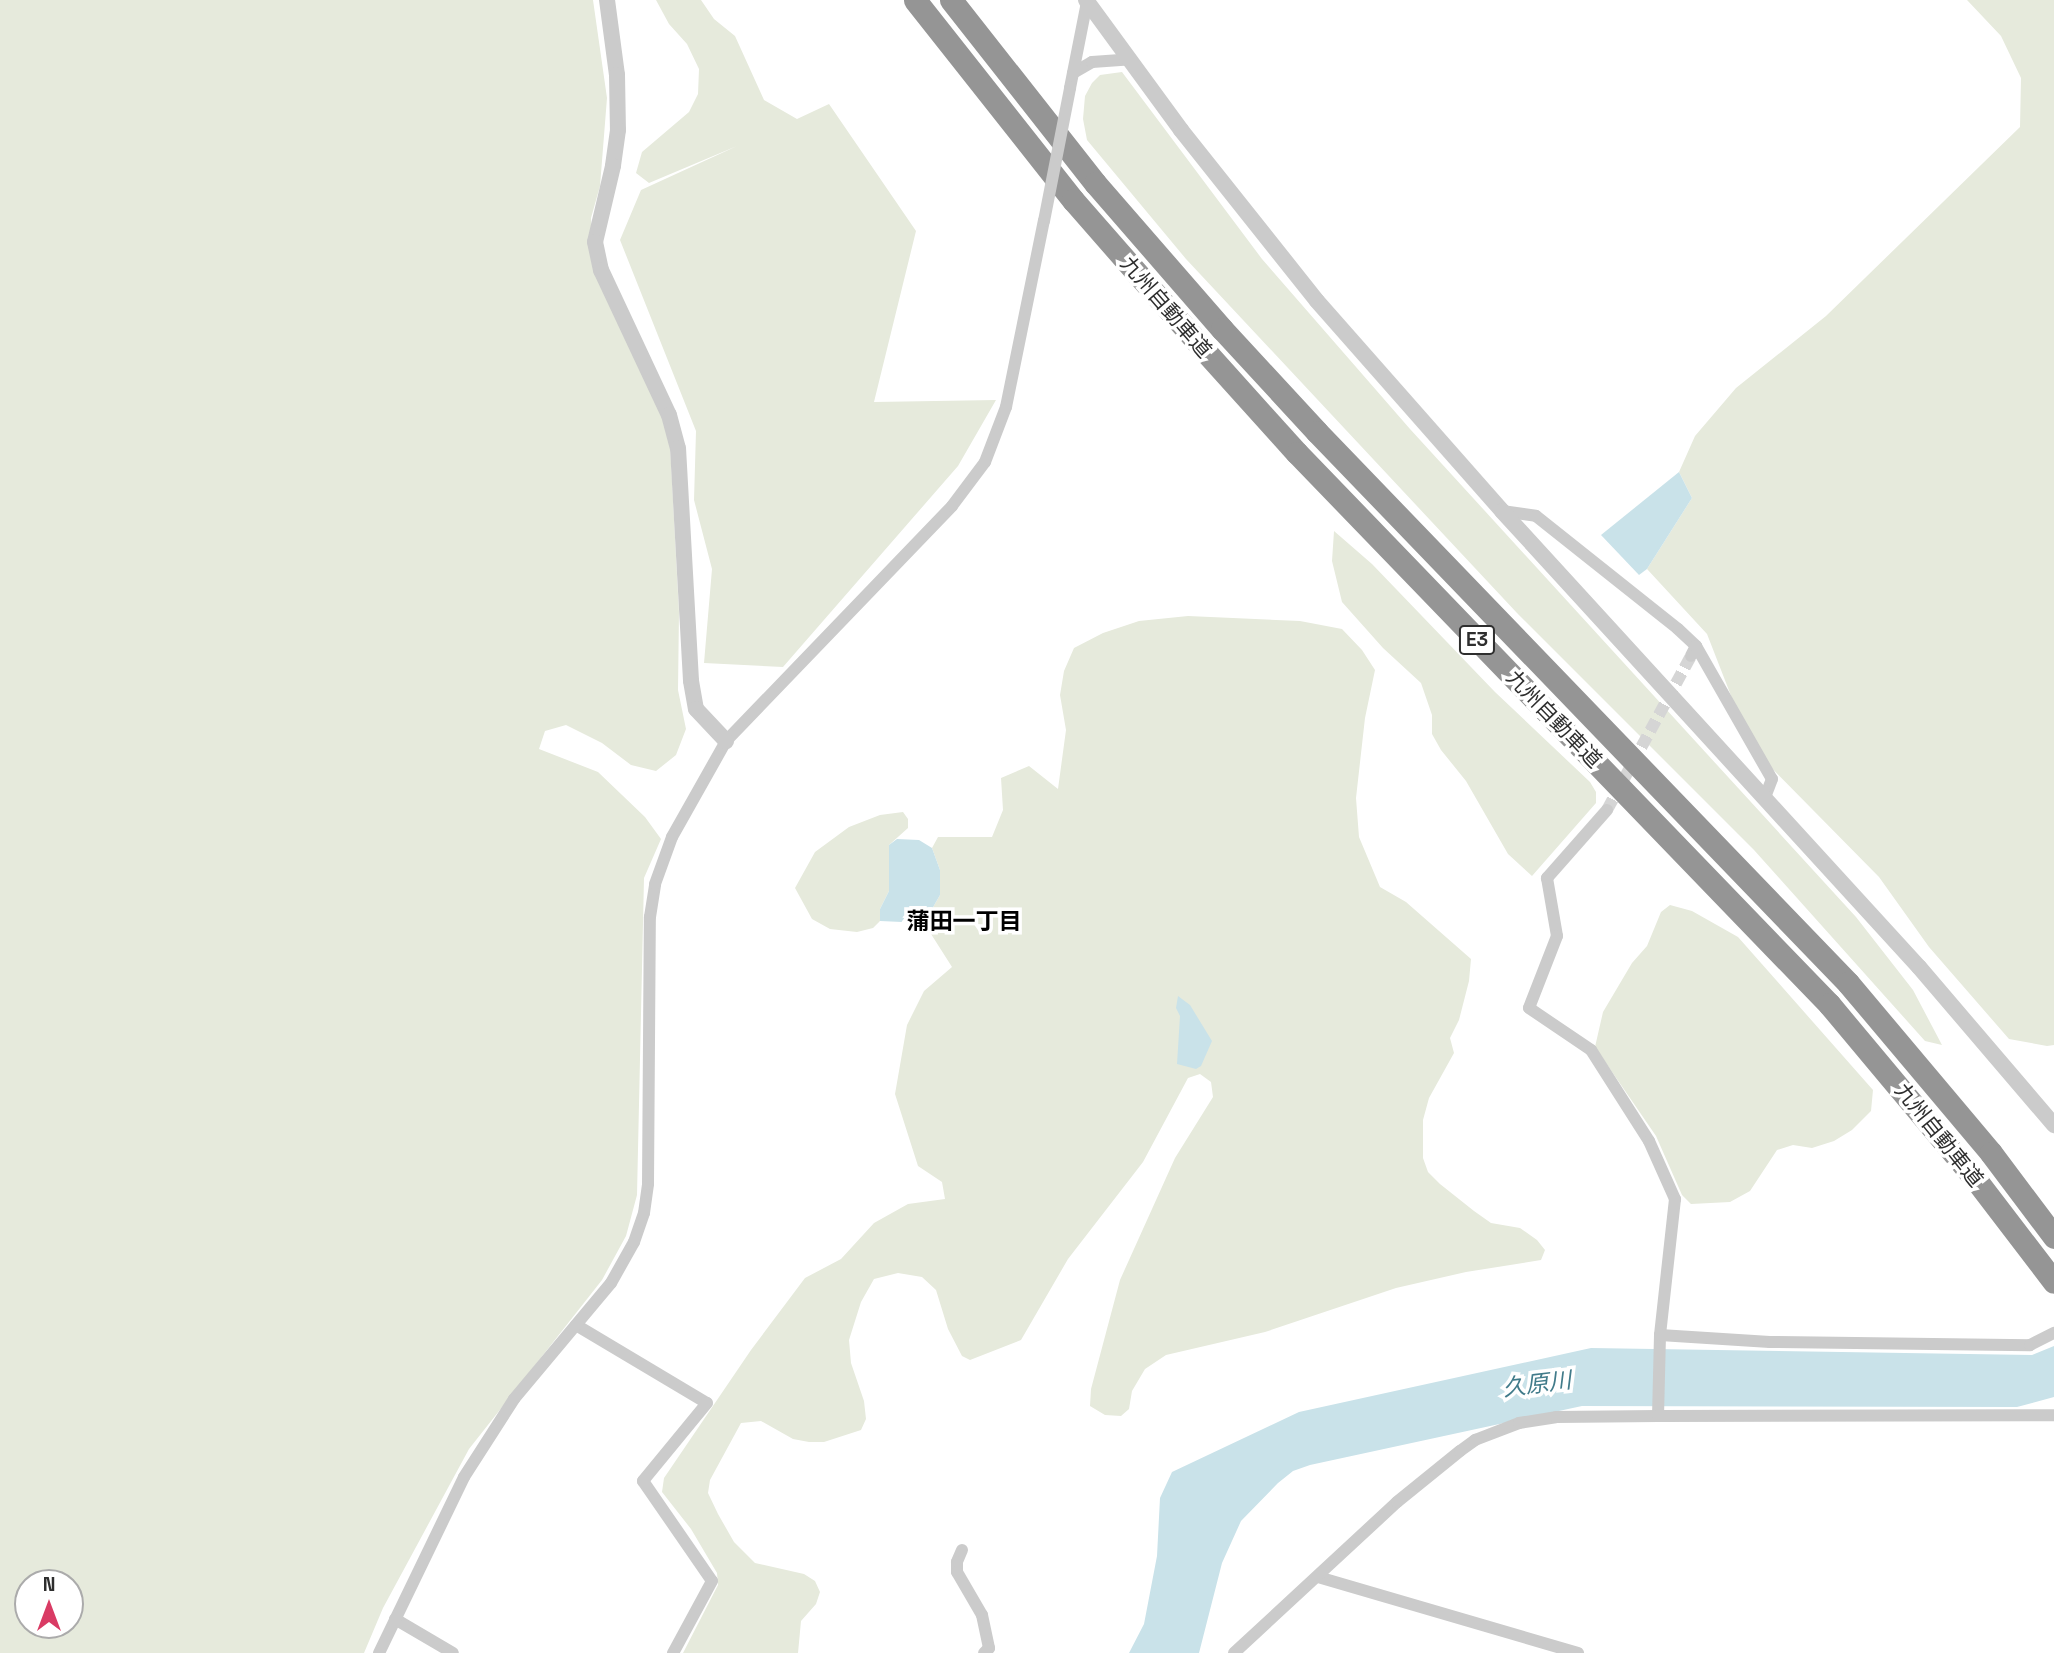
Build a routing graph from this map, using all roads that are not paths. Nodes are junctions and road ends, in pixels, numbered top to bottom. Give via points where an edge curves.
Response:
1 (607, 0) edge
2 (915, 0) edge
3 (950, 0) edge
4 (1086, 1) edge
5 (1131, 59) junction
6 (1073, 73) junction
7 (1502, 511) junction
8 (726, 741) junction
9 (1764, 800) junction
10 (1607, 810) tunnel mouth
11 (2054, 1125) edge
12 (2054, 1237) edge
13 (2050, 1277) edge
14 (576, 1325) junction
15 (2054, 1332) edge
16 (1660, 1335) junction
17 (1659, 1409) junction
18 (2054, 1415) edge
19 (962, 1550) dead end
20 (1318, 1577) junction
21 (395, 1619) junction
22 (379, 1653) edge
23 (453, 1653) edge
24 (673, 1653) edge
25 (984, 1653) edge
26 (1234, 1653) edge
27 (1578, 1653) edge

1 - 8 street via 617,75 618,130 596,242 601,270 668,415 678,448 691,681 696,709
2 - 13 highway, 九州自動車道 / E3 via 1073,200 1205,351 1297,453 1829,1004 1965,1166
3 - 12 highway, 九州自動車道 / E3 via 1095,183 1222,328 1326,442 1848,983 1967,1123
4 - 5 street
4 - 6 street
5 - 6 street via 1092,62
5 - 7 street via 1181,130 1317,300
6 - 8 street, bridge via 1006,407 985,462 952,506
7 - 9 street
7 - 9 street via 1536,516 1628,588 1693,651 1772,779
8 - 14 street via 671,836 655,884 650,917 648,1184 643,1213 634,1242 611,1283
9 - 11 street via 1919,967
10 - 16 street via 1547,878 1558,936 1529,1008 1591,1050 1668,1179 1675,1199 1674,1233
14 - 21 street via 514,1399 468,1471
14 - 24 street via 707,1404 643,1481 712,1581
15 - 16 street via 2030,1345 1770,1342
16 - 17 street
17 - 18 street
17 - 20 street via 1519,1423 1475,1440 1397,1502
19 - 25 street via 957,1572 982,1615 989,1648
20 - 26 street
20 - 27 street
21 - 22 street
21 - 23 street

